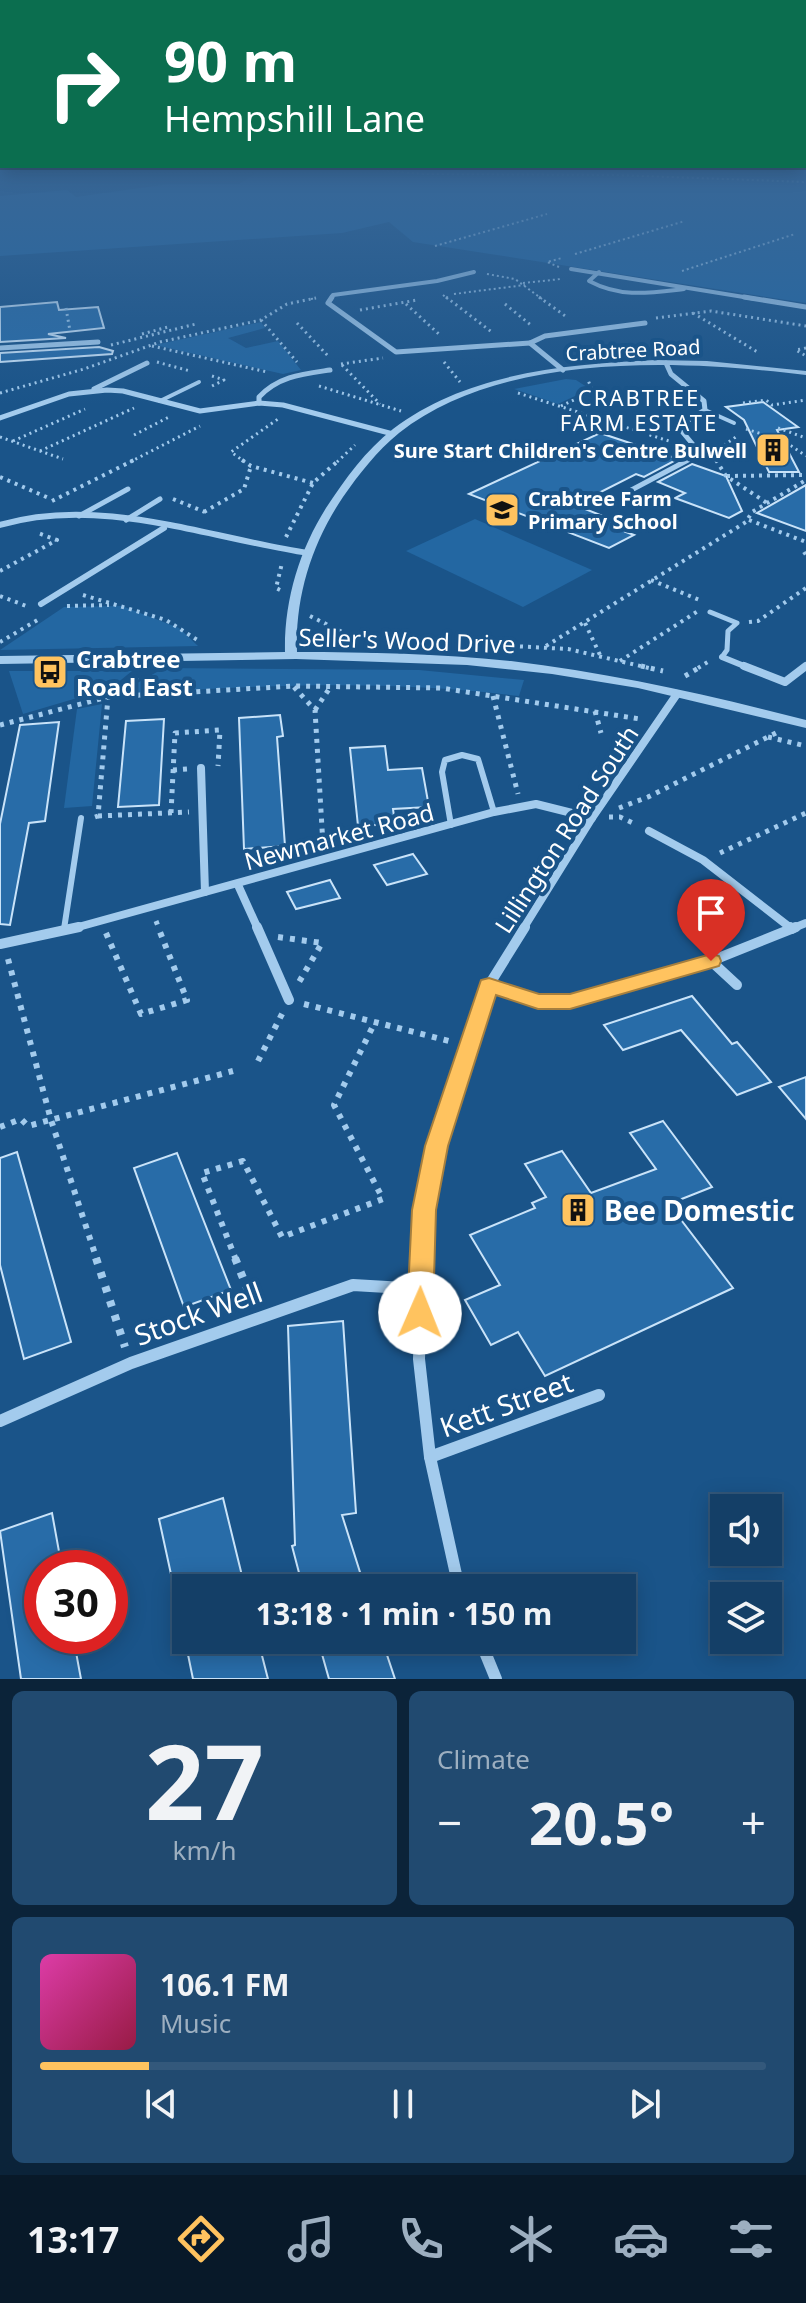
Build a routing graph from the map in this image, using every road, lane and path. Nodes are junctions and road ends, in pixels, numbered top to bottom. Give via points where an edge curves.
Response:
1 (593, 248) edge
2 (751, 248) edge
3 (571, 269) joint
4 (474, 272) joint
5 (599, 272) junction
6 (652, 281) junction
7 (693, 288) junction
8 (333, 295) junction
9 (443, 295) dead end
10 (406, 304) dead end
11 (505, 304) dead end
12 (806, 307) edge
13 (66, 308) dead end
14 (693, 313) junction
15 (297, 323) dead end
16 (645, 323) joint
17 (196, 324) dead end
18 (806, 326) edge
19 (168, 327) dead end
20 (584, 331) junction
21 (545, 336) junction
22 (742, 341) dead end
23 (98, 342) junction
24 (72, 343) junction
25 (502, 343) junction
26 (530, 343) junction
27 (149, 345) dead end
28 (0, 348) edge
29 (454, 348) junction
30 (806, 348) edge
31 (403, 353) junction
32 (438, 355) dead end
33 (806, 356) edge
34 (147, 363) dead end
35 (666, 363) junction
36 (341, 364) junction
37 (583, 368) junction
38 (330, 370) dead end
39 (563, 370) junction
40 (306, 373) junction
41 (806, 373) edge
42 (286, 377) junction
43 (199, 382) dead end
44 (493, 385) junction
45 (463, 387) dead end
46 (89, 391) junction
47 (123, 391) junction
48 (152, 399) junction
49 (806, 400) edge
50 (160, 401) junction
51 (259, 403) junction
52 (743, 403) dead end
53 (381, 405) junction
54 (561, 406) junction
55 (185, 409) junction
56 (296, 409) junction
57 (216, 410) junction
58 (705, 410) junction
59 (402, 411) dead end
60 (0, 418) edge
61 (734, 423) joint
62 (778, 428) dead end
63 (747, 430) junction
64 (393, 434) junction
65 (134, 435) dead end
66 (0, 437) edge
67 (806, 438) edge
68 (13, 441) junction
69 (40, 451) junction
70 (700, 452) junction
71 (712, 453) junction
72 (806, 456) edge
73 (63, 459) dead end
74 (251, 466) junction
75 (726, 476) junction
76 (0, 477) edge
77 (806, 478) edge
78 (313, 483) dead end
79 (128, 489) dead end
80 (622, 495) dead end
81 (160, 499) dead end
82 (53, 500) junction
83 (767, 503) junction
84 (67, 504) dead end
85 (79, 516) junction
86 (20, 519) junction
87 (749, 520) junction
88 (125, 521) junction
89 (2, 522) edge
90 (164, 528) junction
91 (176, 529) junction
92 (806, 542) edge
93 (283, 551) junction
94 (308, 553) junction
95 (0, 571) edge
96 (650, 580) junction
97 (65, 588) junction
98 (276, 588) dead end
99 (806, 588) edge
100 (0, 596) edge
101 (41, 604) dead end
102 (113, 605) junction
103 (60, 606) dead end
104 (710, 612) dead end
105 (585, 623) junction
106 (737, 623) junction
107 (0, 642) edge
108 (535, 653) dead end
109 (600, 656) dead end
110 (291, 657) junction
111 (722, 657) junction
112 (217, 658) junction
113 (0, 660) edge
114 (152, 660) junction
115 (620, 661) dead end
116 (806, 666) edge
117 (685, 676) dead end
118 (294, 686) junction
119 (329, 689) junction
120 (677, 694) junction
121 (493, 696) junction
122 (108, 697) junction
123 (315, 710) junction
124 (595, 711) junction
125 (659, 722) junction
126 (806, 724) edge
127 (0, 725) edge
128 (778, 732) dead end
129 (601, 733) dead end
130 (767, 737) junction
131 (806, 746) edge
132 (201, 768) dead end
133 (522, 806) junction
134 (203, 812) junction
135 (494, 812) junction
136 (806, 813) edge
137 (98, 816) junction
138 (81, 818) joint
139 (592, 818) junction
140 (451, 826) junction
141 (649, 831) joint
142 (324, 860) junction
143 (703, 860) junction
144 (238, 885) junction
145 (205, 892) junction
146 (151, 907) junction
147 (100, 921) junction
148 (806, 923) edge
149 (792, 929) junction
150 (64, 931) junction
151 (2, 944) edge
152 (711, 961) junction
153 (489, 985) junction
154 (737, 985) dead end
155 (289, 1000) joint
156 (375, 1022) junction
157 (470, 1046) junction
158 (233, 1071) dead end
159 (51, 1120) junction
160 (0, 1127) edge
161 (421, 1289) junction
162 (258, 1316) junction
163 (131, 1363) junction
164 (599, 1395) dead end
165 (0, 1421) edge
166 (430, 1457) junction
167 (456, 1574) edge
168 (486, 1654) edge
169 (496, 1679) edge

1 - 3 path via 547,262
2 - 6 path
3 - 5 street
4 - 8 street
4 - 20 path via 515,279
5 - 6 street
5 - 7 street via 589,281 608,293 629,296
6 - 7 street
7 - 12 street
8 - 31 street via 328,303 385,346
8 - 40 path via 287,304 261,320
9 - 25 path
10 - 29 path
11 - 21 path
13 - 24 path
14 - 16 path
14 - 18 path via 711,311
14 - 22 path
15 - 36 path via 336,365
16 - 20 street
17 - 23 path via 113,345
19 - 23 path via 109,344
20 - 21 street
21 - 26 street
23 - 24 street
24 - 28 street
25 - 26 street
25 - 29 street
26 - 39 street
27 - 42 path
29 - 31 street
30 - 33 path via 796,350
31 - 36 path
32 - 45 path
34 - 46 street
35 - 37 street, Crabtree Road
35 - 41 street, Crabtree Road
35 - 58 street via 671,374 704,401
36 - 53 path
37 - 39 street, Crabtree Road
37 - 54 path via 592,390
38 - 40 street
39 - 44 street, Crabtree Road
40 - 42 street
42 - 51 street via 269,385
42 - 53 path
43 - 50 lane
44 - 54 path
44 - 64 street, Crabtree Road via 429,410
46 - 47 street
46 - 60 street
47 - 48 street
47 - 68 path
48 - 50 street
48 - 69 path
49 - 52 path
50 - 55 street
51 - 56 street
51 - 57 street
53 - 59 path
54 - 70 path
55 - 57 street
55 - 65 path
56 - 64 street
56 - 74 path via 231,452
57 - 82 path via 211,421
58 - 61 lane
58 - 70 street via 680,429
61 - 63 path
62 - 67 path
63 - 71 path
63 - 72 path via 784,441
64 - 94 street, Crabtree Road via 345,487
66 - 68 path
68 - 69 path
69 - 73 path
70 - 71 path
70 - 80 lane
71 - 75 path
74 - 78 path
74 - 91 path via 244,489
75 - 77 path
75 - 83 path
76 - 82 path
77 - 83 path
79 - 85 lane
81 - 88 lane
82 - 84 path
82 - 86 path
83 - 87 path
85 - 86 street
85 - 88 street
86 - 89 street
87 - 92 path
87 - 96 path
88 - 90 street
89 - 95 path via 57,540
90 - 91 street
90 - 97 street
91 - 93 street
93 - 94 street
93 - 98 path
94 - 110 street, Crabtree Road via 295,597
96 - 105 path
96 - 115 path via 710,604
97 - 101 street
97 - 102 path
99 - 106 path via 758,621
100 - 107 path via 46,615
102 - 103 path
102 - 112 path via 166,620
104 - 106 lane
105 - 108 path
105 - 109 path
106 - 111 lane via 728,631
110 - 112 street, Seller's Wood Drive
110 - 120 street, Seller's Wood Drive via 492,663 558,670
111 - 116 street via 785,682
111 - 117 path
112 - 114 street, Seller's Wood Drive
113 - 114 street, Seller's Wood Drive
114 - 122 path via 147,670
118 - 119 path
118 - 122 path
118 - 123 path
119 - 121 path via 441,688
119 - 123 path
120 - 125 street, Lillington Road South
120 - 126 street, Seller's Wood Drive
121 - 124 path
121 - 133 path
122 - 127 path
122 - 137 path
123 - 142 path
124 - 125 path
124 - 129 path
125 - 139 street, Lillington Road South
128 - 130 path
130 - 131 path
130 - 139 path via 648,797
132 - 134 street
133 - 135 street, Newmarket Road
133 - 139 street, Newmarket Road via 554,807
134 - 137 path
134 - 145 street
135 - 140 street, Newmarket Road
135 - 140 lane, Newmarket Road via 478,759 462,755 445,760 442,772
136 - 143 path
137 - 138 path
138 - 150 lane
139 - 141 path via 620,817
139 - 153 street, Lillington Road South
140 - 142 street, Newmarket Road
141 - 143 street
142 - 144 street, Newmarket Road
143 - 149 street
144 - 145 street, Newmarket Road
144 - 155 street, Newmarket Road
145 - 146 street, Newmarket Road
146 - 147 street, Newmarket Road
146 - 147 path via 187,1000 141,1014
147 - 150 street, Newmarket Road
148 - 149 street
149 - 152 street
150 - 151 street, Newmarket Road
151 - 159 path
152 - 153 street via 570,1001 538,1001
152 - 154 street
153 - 157 street, Lillington Road South
155 - 156 path
156 - 157 path
156 - 162 path via 334,1105 383,1199 282,1237 243,1161 202,1173
157 - 161 street, Lillington Road South via 437,1146 424,1210
158 - 159 path
159 - 160 path via 28,1126 21,1119
159 - 163 path
161 - 162 street, Stock Well via 353,1285
161 - 166 street, Lillington Road South via 419,1359
162 - 163 street, Stock Well
163 - 165 street, Stock Well
164 - 166 street, Kett Street
166 - 167 street, Lillington Road South
168 - 169 street

